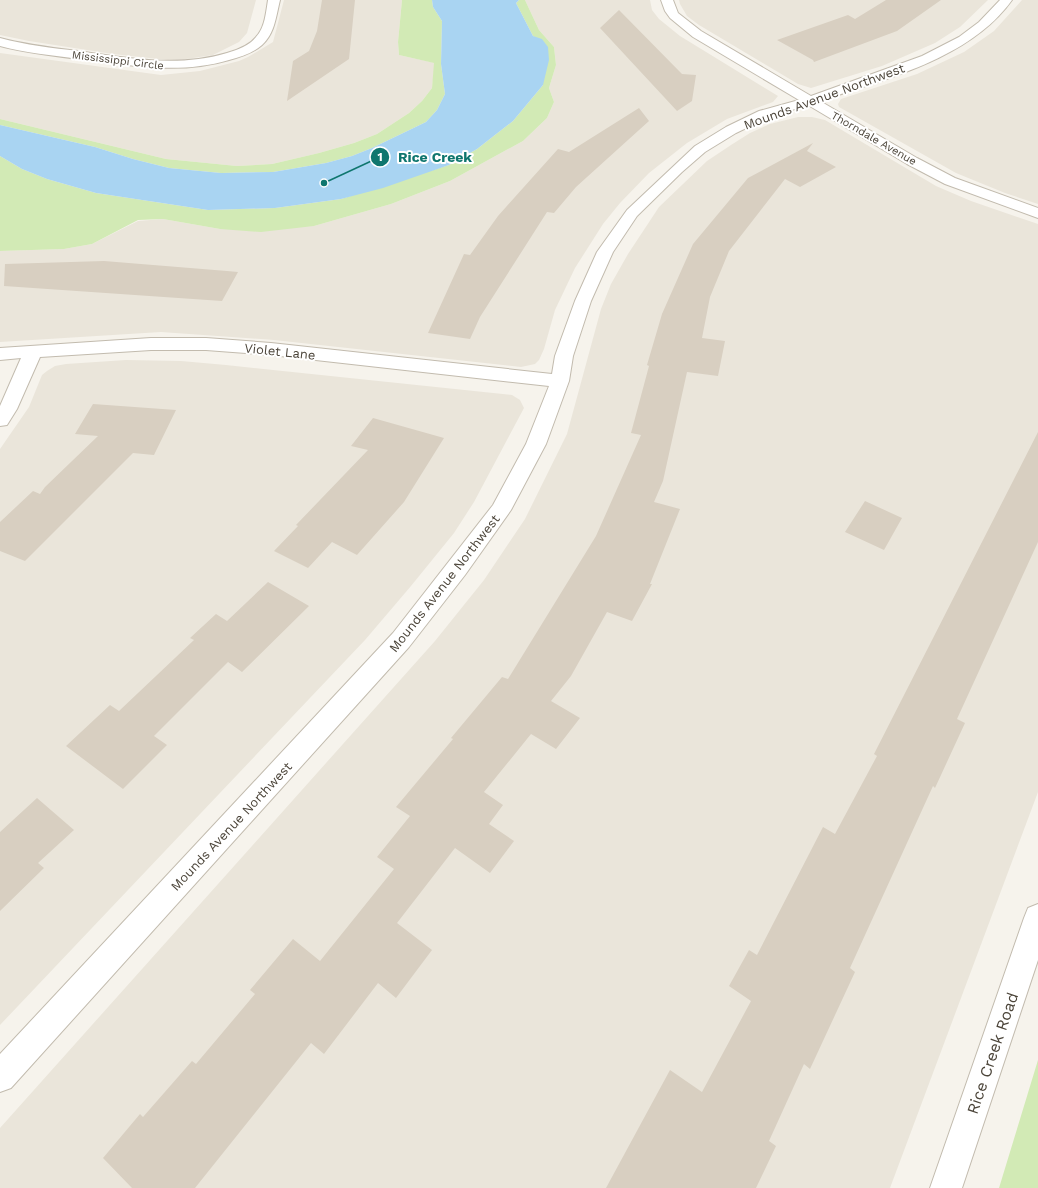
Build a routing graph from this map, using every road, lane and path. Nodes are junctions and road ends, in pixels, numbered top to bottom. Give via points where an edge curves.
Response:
1 (274, 0) edge
2 (667, 0) edge
3 (1006, 0) edge
4 (0, 42) edge
5 (809, 101) junction
6 (1038, 213) edge
7 (33, 352) junction
8 (0, 354) edge
9 (560, 381) junction
10 (0, 420) edge
11 (1037, 927) edge
12 (0, 1077) edge
13 (946, 1188) edge

1 - 4 street, Mississippi Circle via 267,29 262,38 250,48 212,62 188,66 157,66 26,48
2 - 5 street, Thorndale Avenue via 673,16 697,34
3 - 5 street, Mounds Avenue Northwest via 983,24 953,45 895,71
5 - 6 street, Thorndale Avenue via 950,181
5 - 9 street, Mounds Avenue Northwest via 764,114 700,148 632,213 605,252 583,300 564,356
7 - 8 street, Violet Lane
7 - 9 street, Violet Lane via 151,344 206,344
7 - 10 street via 8,409
9 - 12 street, Mounds Avenue Northwest via 536,444 501,510 406,634
11 - 13 street, Rice Creek Road

